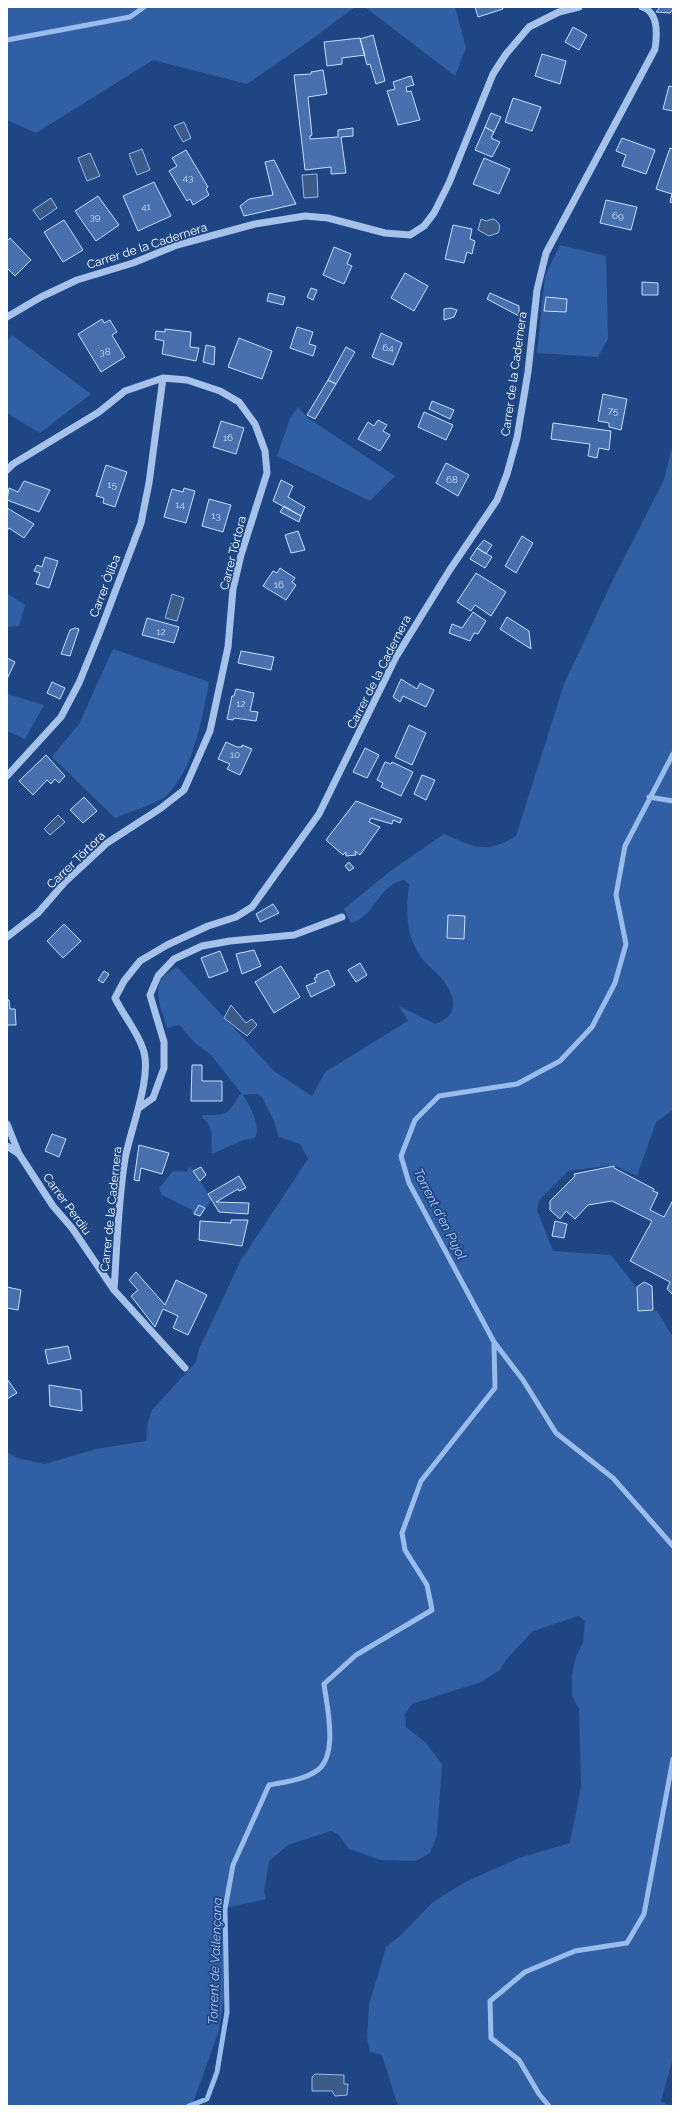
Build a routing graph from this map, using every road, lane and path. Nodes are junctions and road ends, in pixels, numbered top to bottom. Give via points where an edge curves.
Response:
1 (579, 7) edge
2 (642, 7) edge
3 (7, 317) edge
4 (163, 378) junction
5 (7, 470) edge
6 (7, 776) edge
7 (342, 917) dead end
8 (7, 936) edge
9 (139, 1108) junction
10 (7, 1124) edge
11 (7, 1146) edge
12 (19, 1154) junction
13 (114, 1290) junction
14 (185, 1368) dead end

1 - 3 street, Carrer de la Cadernera via 559,12 529,27 506,54 493,74 434,214 424,226 410,235 385,233 328,218 305,216 255,224 177,245 133,263 77,280
2 - 9 street, Carrer de la Cadernera via 646,8 655,22 657,35 654,49 546,253 537,290 528,372 517,438 497,500 449,570 396,656 319,814 252,907 236,917 208,926 167,945 140,961 124,981 115,998 143,1049 144,1073
4 - 5 street, Carrer Tórtora via 125,391 100,412
4 - 6 street, Carrer Òliba via 141,523 79,683 62,717
4 - 8 street, Carrer Tórtora via 187,380 220,391 239,402 255,424 265,452 266,473 240,556 233,589 228,647 210,731 184,790 107,843 65,882 38,913
7 - 9 street via 294,936 202,946 174,959 158,976 150,995 164,1042 164,1068 153,1098
9 - 13 street, Carrer de la Cadernera via 125,1160
10 - 12 street
11 - 12 street, Carrer Perdiu
12 - 13 street, Carrer Perdiu
13 - 14 street, Carrer Perdiu

